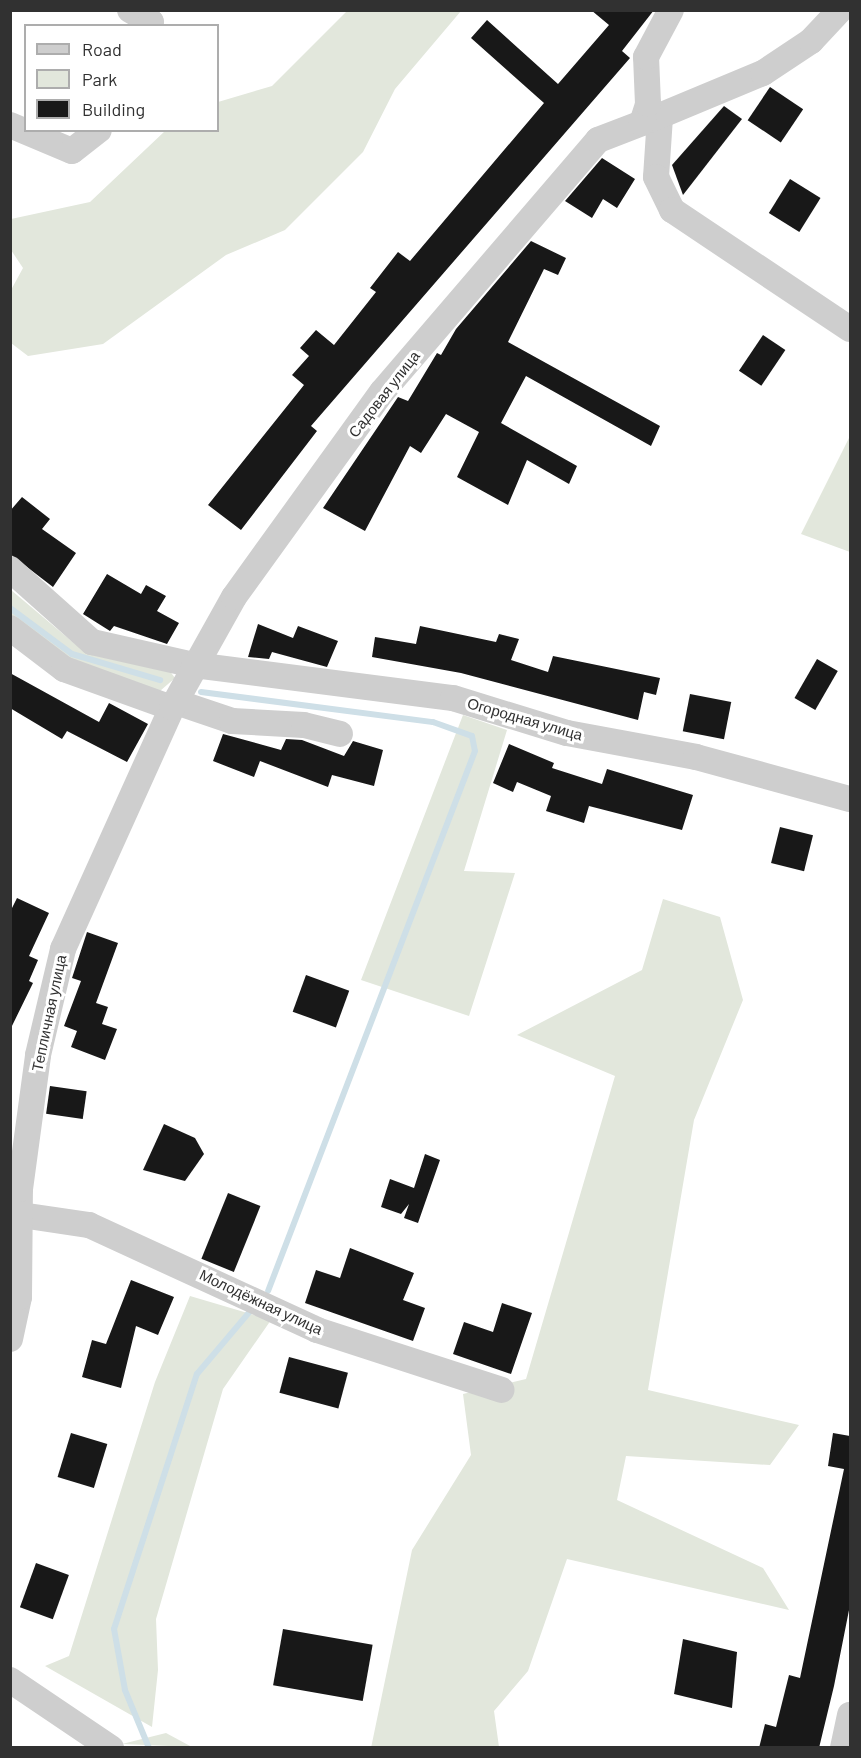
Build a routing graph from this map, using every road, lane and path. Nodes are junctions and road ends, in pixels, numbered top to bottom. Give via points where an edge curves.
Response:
1 (130, 10) edge
2 (670, 10) edge
3 (840, 10) edge
4 (150, 24) edge
5 (651, 120) junction
6 (10, 125) edge
7 (24, 131) edge
8 (27, 132) edge
9 (96, 132) edge
10 (850, 329) edge
11 (10, 569) edge
12 (10, 628) edge
13 (194, 665) junction
14 (174, 705) junction
15 (340, 734) dead end
16 (850, 799) edge
17 (21, 1215) junction
18 (10, 1339) edge
19 (502, 1390) dead end
20 (10, 1680) edge
21 (850, 1715) edge
22 (111, 1748) edge
23 (843, 1748) edge

1 - 4 street
2 - 5 street via 646,57
3 - 5 street, Садовая улица via 811,41 763,73
5 - 10 street via 656,177 672,210
5 - 13 street, Садовая улица via 598,140 382,392 234,597
6 - 7 street
8 - 9 street via 72,151
11 - 13 street, Огородная улица via 92,642
12 - 14 street via 64,669
13 - 14 street, Садовая улица
13 - 16 street, Огородная улица via 453,698 567,733 696,757
14 - 15 street via 232,722 304,725
14 - 17 street, Тепличная улица via 63,949 38,1055
17 - 18 street, Тепличная улица via 19,1296
17 - 19 street, Молодёжная улица via 89,1225 317,1330
20 - 22 street
21 - 23 street

